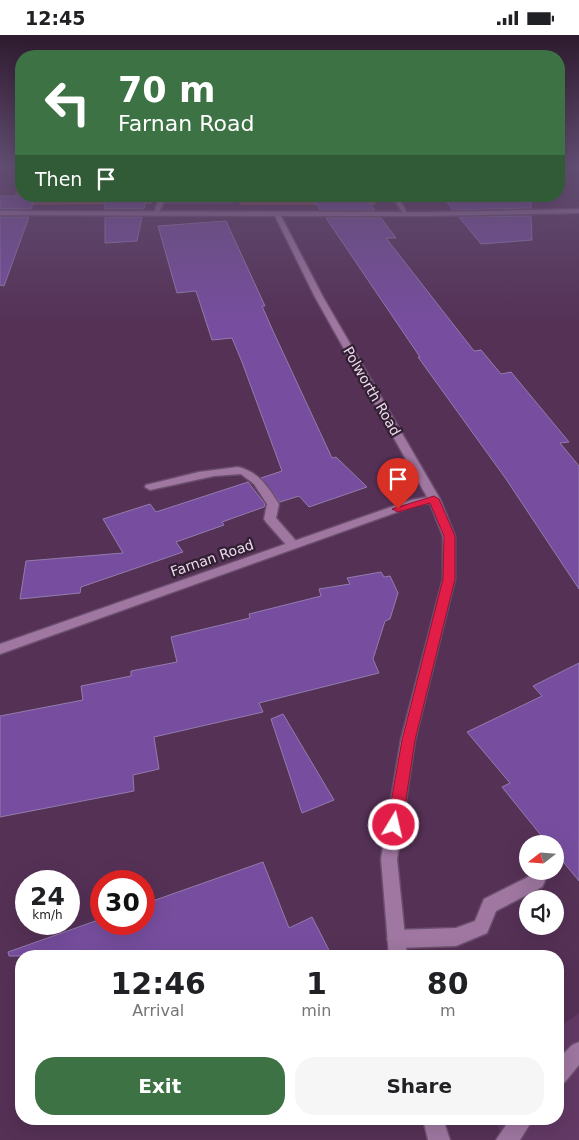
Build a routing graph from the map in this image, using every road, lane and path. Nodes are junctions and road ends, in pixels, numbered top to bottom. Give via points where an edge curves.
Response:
1 (279, 220) edge
2 (150, 487) dead end
3 (434, 499) junction
4 (293, 545) junction
5 (0, 649) edge
6 (536, 881) dead end
7 (397, 947) edge
8 (579, 1052) edge
9 (564, 1067) edge
10 (435, 1125) edge
11 (518, 1125) edge
12 (439, 1140) edge
13 (507, 1140) edge

1 - 3 street, Polworth Road via 319,297
2 - 4 street via 227,470 244,471 262,487 273,504 270,519
3 - 4 street, Farnan Road via 415,502
3 - 7 street, Polworth Road via 449,536 449,579 408,740 389,859
4 - 5 street, Farnan Road
6 - 7 street via 490,905 481,927 456,937
8 - 9 street
10 - 12 street
11 - 13 street

